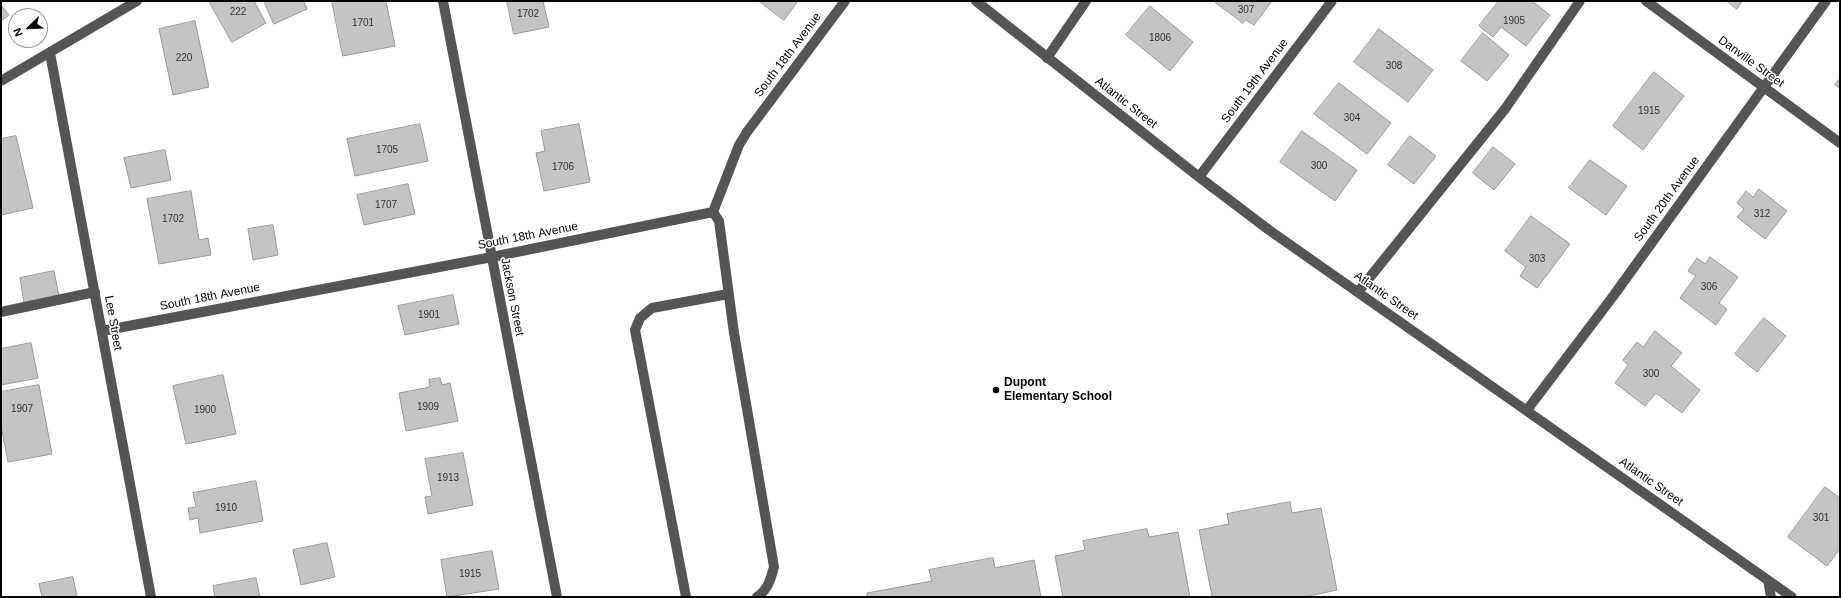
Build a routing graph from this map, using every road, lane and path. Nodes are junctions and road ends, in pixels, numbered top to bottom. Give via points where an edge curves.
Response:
1 (137, 1) edge
2 (443, 1) edge
3 (845, 1) edge
4 (976, 1) edge
5 (1086, 1) edge
6 (1332, 1) edge
7 (1580, 1) edge
8 (1646, 1) edge
9 (1826, 1) edge
10 (50, 53) junction
11 (1047, 58) junction
12 (1, 81) edge
13 (1764, 88) junction
14 (1840, 143) edge
15 (1199, 177) junction
16 (713, 212) junction
17 (492, 257) junction
18 (95, 292) junction
19 (1358, 292) junction
20 (728, 294) junction
21 (1, 312) edge
22 (102, 331) junction
23 (1527, 410) junction
24 (1768, 580) junction
25 (151, 597) edge
26 (557, 597) edge
27 (686, 597) edge
28 (757, 597) edge
29 (1771, 597) edge
30 (1792, 597) edge

1 - 10 street
2 - 17 street, Jackson Street
3 - 16 street, South 18th Avenue via 747,132
4 - 11 street, Atlantic Street
5 - 11 street
6 - 15 street, South 19th Avenue
7 - 19 street via 1505,109
8 - 13 street, Danville Street
9 - 13 street, South 20th Avenue
10 - 12 street
10 - 18 street, Lee Street
11 - 15 street, Atlantic Street
13 - 14 street, Danville Street
13 - 23 street, South 20th Avenue
15 - 19 street, Atlantic Street
16 - 17 street, South 18th Avenue
16 - 20 street via 719,221
17 - 22 street, South 18th Avenue
17 - 26 street, Jackson Street
18 - 21 street
18 - 22 street, Lee Street
19 - 23 street, Atlantic Street
20 - 27 street via 652,308 640,318 635,330
20 - 28 street via 774,567 771,580
22 - 25 street, Lee Street
23 - 24 street, Atlantic Street
24 - 29 street
24 - 30 street, Atlantic Street

